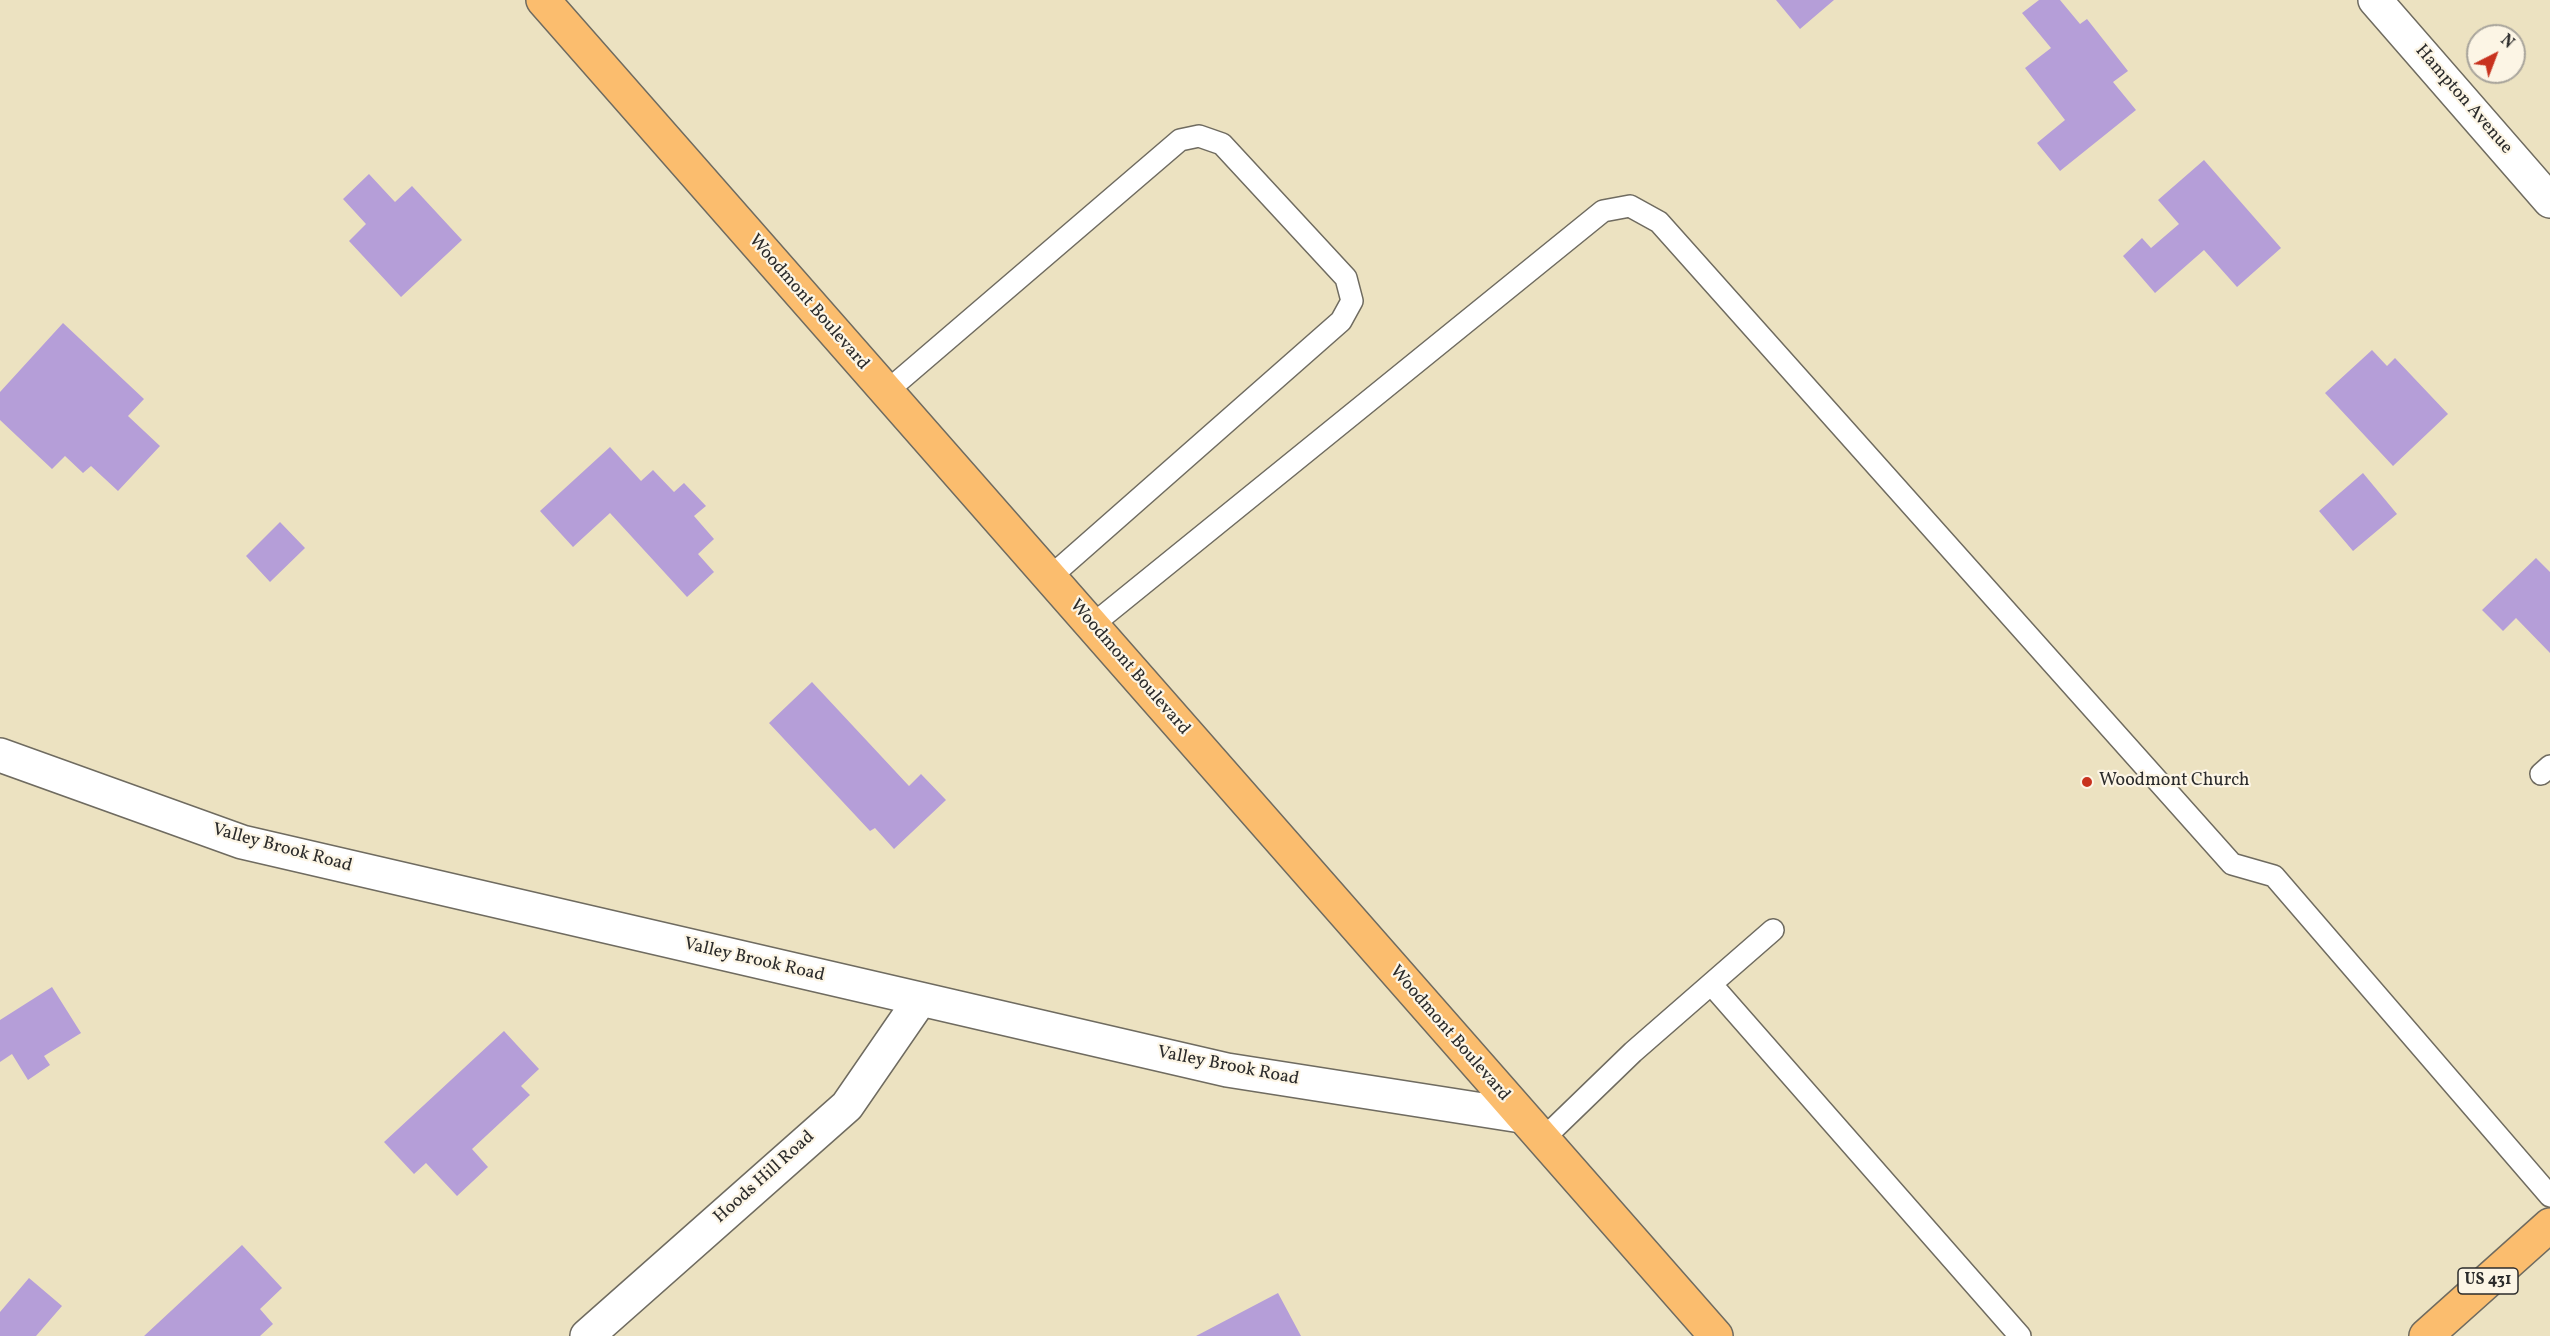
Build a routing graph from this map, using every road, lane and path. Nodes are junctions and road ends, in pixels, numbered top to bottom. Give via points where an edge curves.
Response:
1 (543, 0) edge
2 (2375, 0) edge
3 (2550, 201) edge
4 (886, 392) junction
5 (1049, 578) junction
6 (1091, 626) junction
7 (0, 755) edge
8 (1773, 930) dead end
9 (1711, 984) junction
10 (920, 1000) junction
11 (1532, 1128) junction
12 (2550, 1196) edge
13 (2550, 1226) edge
14 (587, 1336) edge
15 (1716, 1336) edge
16 (2020, 1336) edge
17 (2426, 1336) edge

1 - 4 main road, Woodmont Boulevard
2 - 3 street, Hampton Avenue
4 - 5 main road, Woodmont Boulevard
4 - 5 lane via 1180,140 1199,136 1222,144 1346,278 1352,301 1341,321
5 - 6 main road, Woodmont Boulevard
6 - 11 main road, Woodmont Boulevard
6 - 12 lane via 1603,211 1630,206 1659,222 2232,864 2274,876
7 - 10 street, Valley Brook Road via 242,842
8 - 9 lane
9 - 11 lane via 1633,1052
9 - 16 lane
10 - 11 street, Valley Brook Road via 1227,1070
10 - 14 street, Hoods Hill Road via 847,1106
11 - 15 main road, Woodmont Boulevard
13 - 17 main road, US 431

